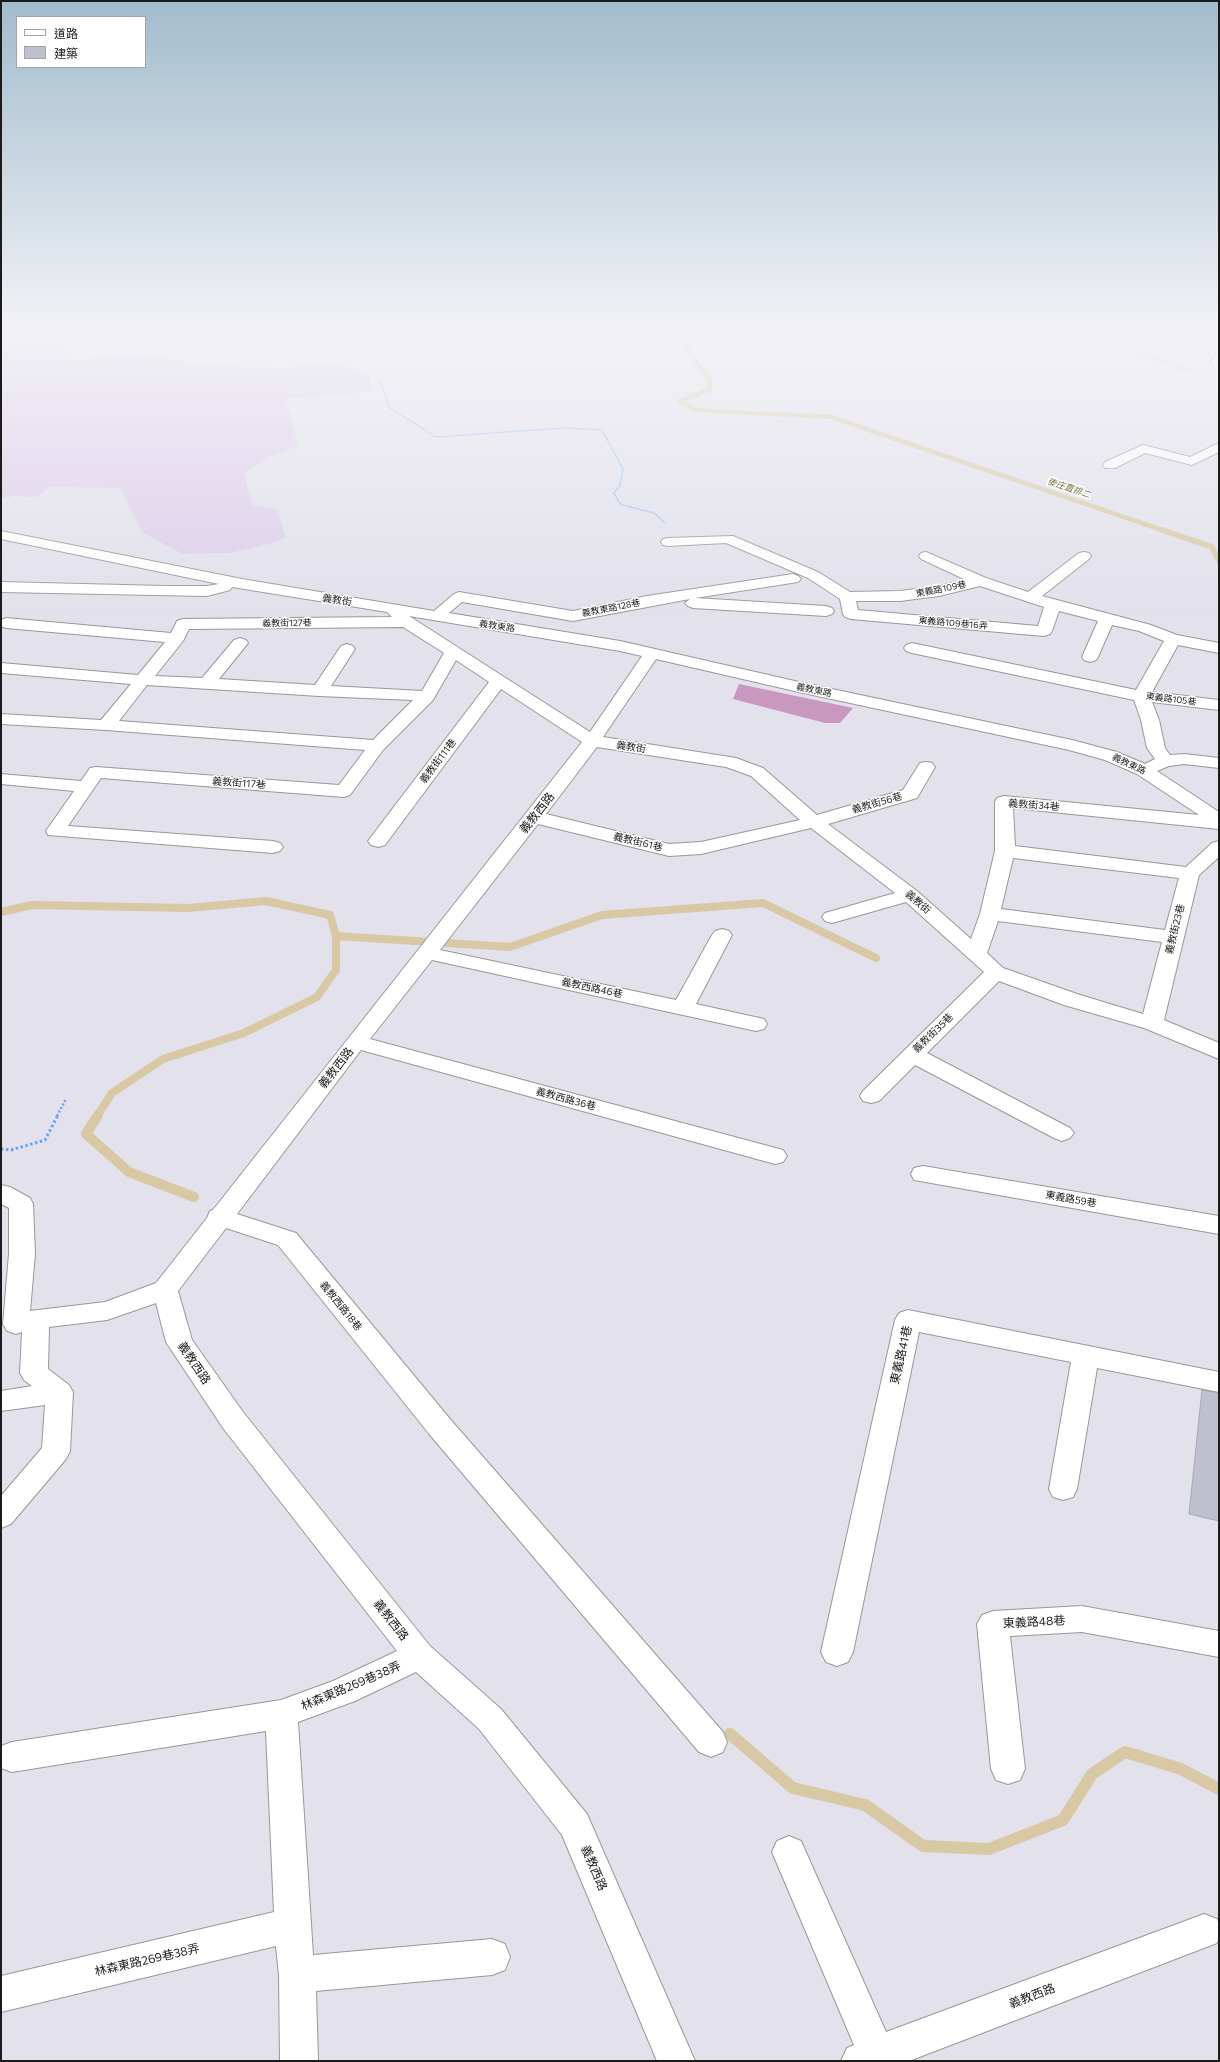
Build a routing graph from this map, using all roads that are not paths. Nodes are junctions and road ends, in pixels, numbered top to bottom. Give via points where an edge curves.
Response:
1 (1219, 447) edge
2 (1110, 465) dead end
3 (1, 535) edge
4 (668, 542) road end
5 (926, 556) dead end
6 (1084, 556) dead end
7 (793, 579) dead end
8 (981, 581) junction
9 (242, 584) junction
10 (1, 586) edge
11 (848, 597) junction
12 (1031, 597) junction
13 (647, 601) junction
14 (1053, 605) junction
15 (392, 609) junction
16 (826, 611) dead end
17 (438, 616) junction
18 (1107, 619) junction
19 (406, 622) junction
20 (6, 623) dead end
21 (177, 638) junction
22 (1173, 639) junction
23 (240, 643) dead end
24 (912, 648) dead end
25 (1219, 648) edge
26 (347, 649) dead end
27 (452, 652) junction
28 (652, 653) junction
29 (1090, 657) dead end
30 (1, 668) edge
31 (143, 680) junction
32 (499, 680) junction
33 (207, 683) junction
34 (320, 691) junction
35 (427, 696) junction
36 (1141, 696) junction
37 (1219, 705) edge
38 (1, 719) edge
39 (106, 725) junction
40 (592, 741) junction
41 (377, 746) junction
42 (1165, 761) junction
43 (1219, 763) edge
44 (926, 766) dead end
45 (1143, 770) junction
46 (1, 780) edge
47 (86, 787) junction
48 (534, 817) junction
49 (1219, 820) edge
50 (814, 822) junction
51 (1219, 823) edge
52 (378, 841) dead end
53 (273, 847) dead end
54 (1219, 847) edge
55 (1005, 850) junction
56 (1190, 873) junction
57 (910, 895) junction
58 (990, 914) junction
59 (832, 917) dead end
60 (722, 935) dead end
61 (1173, 937) junction
62 (427, 953) junction
63 (976, 954) junction
64 (996, 972) junction
65 (683, 1008) junction
66 (756, 1024) dead end
67 (1152, 1024) junction
68 (356, 1042) junction
69 (1219, 1052) edge
70 (912, 1054) junction
71 (871, 1096) dead end
72 (1062, 1133) dead end
73 (775, 1156) dead end
74 (922, 1174) dead end
75 (1, 1193) edge
76 (219, 1217) junction
77 (1219, 1225) edge
78 (165, 1290) junction
79 (18, 1323) edge
80 (1086, 1355) junction
81 (1219, 1382) edge
82 (59, 1392) junction
83 (1, 1401) edge
84 (1063, 1489) dead end
85 (1, 1516) edge
86 (1219, 1644) edge
87 (837, 1652) dead end
88 (419, 1656) junction
89 (281, 1714) junction
90 (711, 1742) dead end
91 (12, 1757) dead end
92 (1008, 1769) dead end
93 (789, 1852) dead end
94 (292, 1925) junction
95 (1204, 1931) dead end
96 (492, 1957) dead end
97 (297, 1975) junction
98 (1, 1994) edge
99 (868, 2058) edge
100 (299, 2061) edge
101 (676, 2061) edge

1 - 2 street via 1192,461 1142,449
3 - 9 street, 義教街
4 - 11 street via 728,539 813,575
5 - 8 street
6 - 12 street
7 - 13 street, 義教東路128巷
8 - 11 street, 東義路109巷 via 939,591 900,596
8 - 12 street
9 - 10 street via 207,591
9 - 15 street, 義教街
11 - 14 street, 東義路109巷16弄 via 851,614 1044,631
12 - 14 street
13 - 16 street
13 - 17 street, 義教東路128巷 via 573,616 459,597
14 - 18 street
15 - 17 street, 義教東路
15 - 19 street, 義教街
17 - 28 street, 義教東路
18 - 22 street via 1145,628
18 - 29 street
19 - 21 street, 義教街127巷 via 183,624
19 - 27 street, 義教街
20 - 21 street
21 - 31 street, 義教街127巷
22 - 25 street
22 - 36 street, 東義路105巷
23 - 33 street
24 - 36 street
26 - 34 street
27 - 32 street, 義教街
27 - 35 street, 義教街117巷
28 - 40 street, 義教西路
28 - 45 street, 義教東路 via 1072,745 1111,756
30 - 31 street
31 - 33 street
31 - 39 street, 義教街127巷
32 - 40 street, 義教街
32 - 52 street, 義教街111巷
33 - 34 street
34 - 35 street
35 - 41 street, 義教街117巷
36 - 37 street, 東義路105巷
36 - 42 street via 1156,748
38 - 39 street
39 - 41 street
40 - 48 street, 義教西路
40 - 50 street, 義教街 via 730,762 756,772
41 - 47 street, 義教街117巷 via 344,791 96,772
42 - 43 street via 1184,759
42 - 45 street
44 - 50 street, 義教街56巷 via 910,794
45 - 49 street, 義教東路
46 - 47 street
47 - 53 street, 義教街117巷 via 55,831
48 - 50 street, 義教街61巷 via 669,850 701,848
48 - 62 street, 義教西路
50 - 57 street, 義教街
51 - 55 street, 義教街34巷 via 1004,802
54 - 56 street
55 - 56 street
55 - 58 street, 義教街34巷
56 - 61 street, 義教街23巷
57 - 59 street
57 - 63 street, 義教街
58 - 61 street
58 - 63 street, 義教街34巷
60 - 65 street
61 - 67 street, 義教街23巷
62 - 65 street, 義教西路46巷
62 - 68 street, 義教西路
63 - 64 street, 義教街
64 - 67 street, 義教街 via 1072,1000
64 - 70 street, 義教街35巷
65 - 66 street, 義教西路46巷
67 - 69 street, 義教街
68 - 73 street, 義教西路36巷
68 - 76 street, 義教西路
70 - 71 street, 義教街35巷
70 - 72 street
74 - 77 street, 東義路59巷
75 - 79 street via 21,1204 22,1254
76 - 78 street, 義教西路
76 - 90 street, 義教西路18巷 via 287,1239 440,1427
78 - 79 street via 107,1311
78 - 88 street, 義教西路 via 179,1342 192,1361 233,1420
79 - 82 street via 34,1373
80 - 81 street, 東義路41巷
80 - 84 street
80 - 87 street, 東義路41巷 via 908,1320
82 - 83 street
82 - 85 street via 56,1451
86 - 92 street, 東義路48巷 via 1082,1619 994,1624
88 - 89 street, 林森東路269巷38弄 via 344,1691
88 - 101 street, 義教西路 via 490,1719 575,1825
89 - 91 street, 林森東路269巷38弄
89 - 94 street
93 - 99 street
94 - 97 street
94 - 98 street, 林森東路269巷38弄
95 - 99 street, 義教西路
96 - 97 street
97 - 100 street

